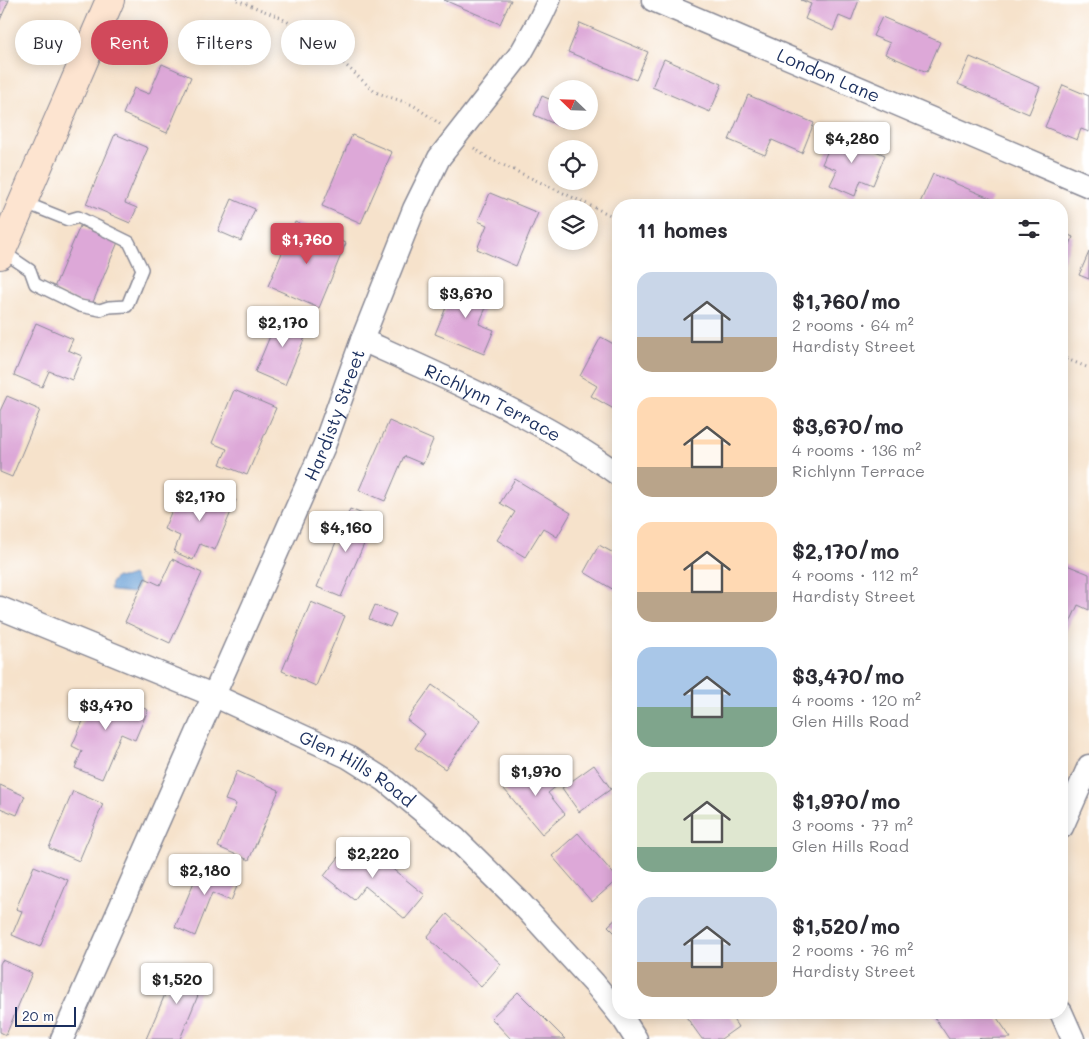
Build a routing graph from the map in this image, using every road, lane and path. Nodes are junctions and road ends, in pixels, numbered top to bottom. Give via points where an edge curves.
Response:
1 (110, 0) edge
2 (237, 0) edge
3 (549, 0) edge
4 (653, 0) edge
5 (457, 136) junction
6 (1089, 186) edge
7 (23, 202) junction
8 (612, 216) edge
9 (1, 253) edge
10 (362, 340) junction
11 (1068, 359) edge
12 (1089, 368) edge
13 (612, 470) edge
14 (0, 608) edge
15 (215, 696) junction
16 (1089, 766) edge
17 (1068, 813) edge
18 (612, 1005) edge
19 (623, 1019) edge
20 (1064, 1019) edge
21 (62, 1039) edge
22 (636, 1039) edge
23 (1073, 1039) edge

1 - 7 main road
2 - 5 path via 279,17 316,38 375,92 413,105
3 - 5 street, Hardisty Street via 521,53
4 - 6 street, London Lane
5 - 8 path via 488,158
5 - 10 street, Hardisty Street via 439,158 414,209
7 - 9 main road
7 - 9 lane via 68,220 78,217 129,242 142,269 126,306 100,310 80,306 35,284 30,270
10 - 13 street, Richlynn Terrace via 478,392 539,424
10 - 15 street, Hardisty Street via 324,446
11 - 12 path
14 - 15 street, Glen Hills Road
15 - 18 street, Glen Hills Road via 348,757 386,781 456,839 517,899
15 - 21 street, Hardisty Street
16 - 17 street
19 - 22 street, Glen Hills Road
20 - 23 street

